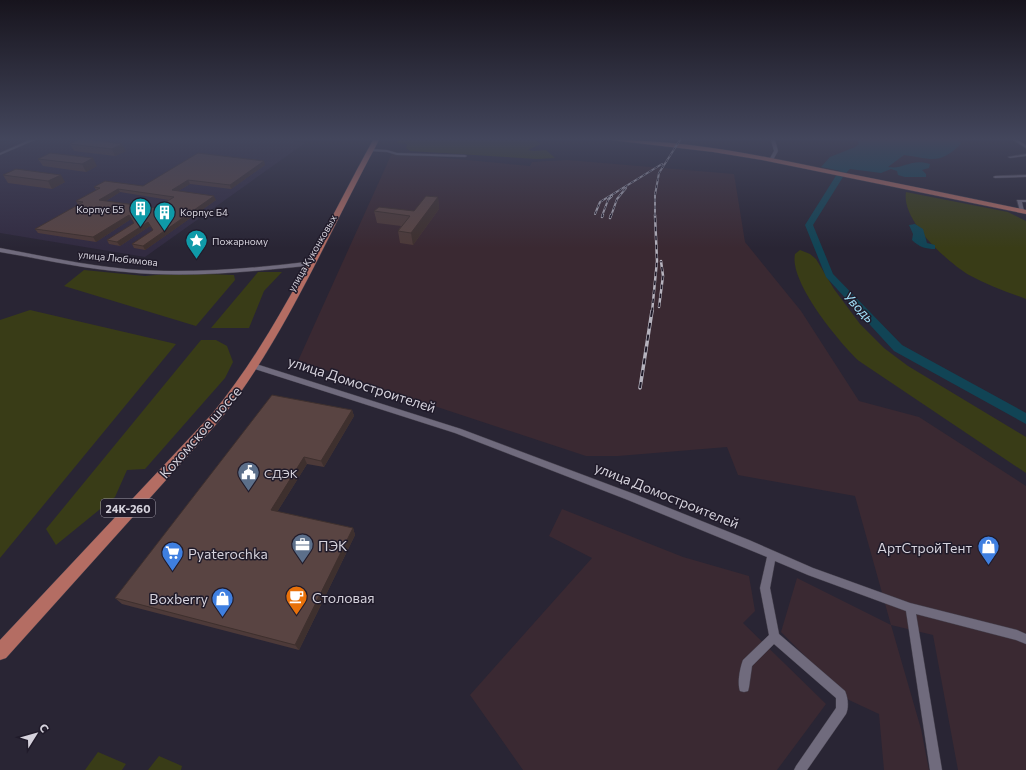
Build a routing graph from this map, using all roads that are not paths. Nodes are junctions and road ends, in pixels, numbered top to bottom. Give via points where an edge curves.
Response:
1 (354, 176) edge
2 (357, 176) edge
3 (853, 176) edge
4 (1026, 176) edge
5 (995, 177) dead end
6 (1026, 201) edge
7 (1024, 211) edge
8 (0, 250) edge
9 (308, 264) junction
10 (251, 366) junction
11 (772, 555) junction
12 (910, 608) junction
13 (774, 637) junction
14 (1026, 640) edge
15 (0, 645) edge
16 (0, 652) edge
17 (744, 687) dead end
18 (800, 770) edge
19 (936, 770) edge

1 - 9 main road, улица Куконковых
2 - 9 main road, улица Куконковых / 24К-260
3 - 7 main road
4 - 5 street
6 - 7 street via 1019,201
8 - 9 street, улица Любимова via 144,272 198,272
9 - 10 main road, улица Куконковых / 24К-260 via 294,297
10 - 11 street, улица Домостроителей via 458,431 601,485
10 - 15 main road, Кохомское шоссе / 24К-260 via 212,417
10 - 16 main road, Кохомское шоссе / 24К-260 via 216,417
11 - 12 street, улица Домостроителей
11 - 13 street via 765,588
12 - 14 street, улица Домостроителей via 1017,635
12 - 19 street
13 - 17 street via 747,664
13 - 18 street via 841,695 842,710

